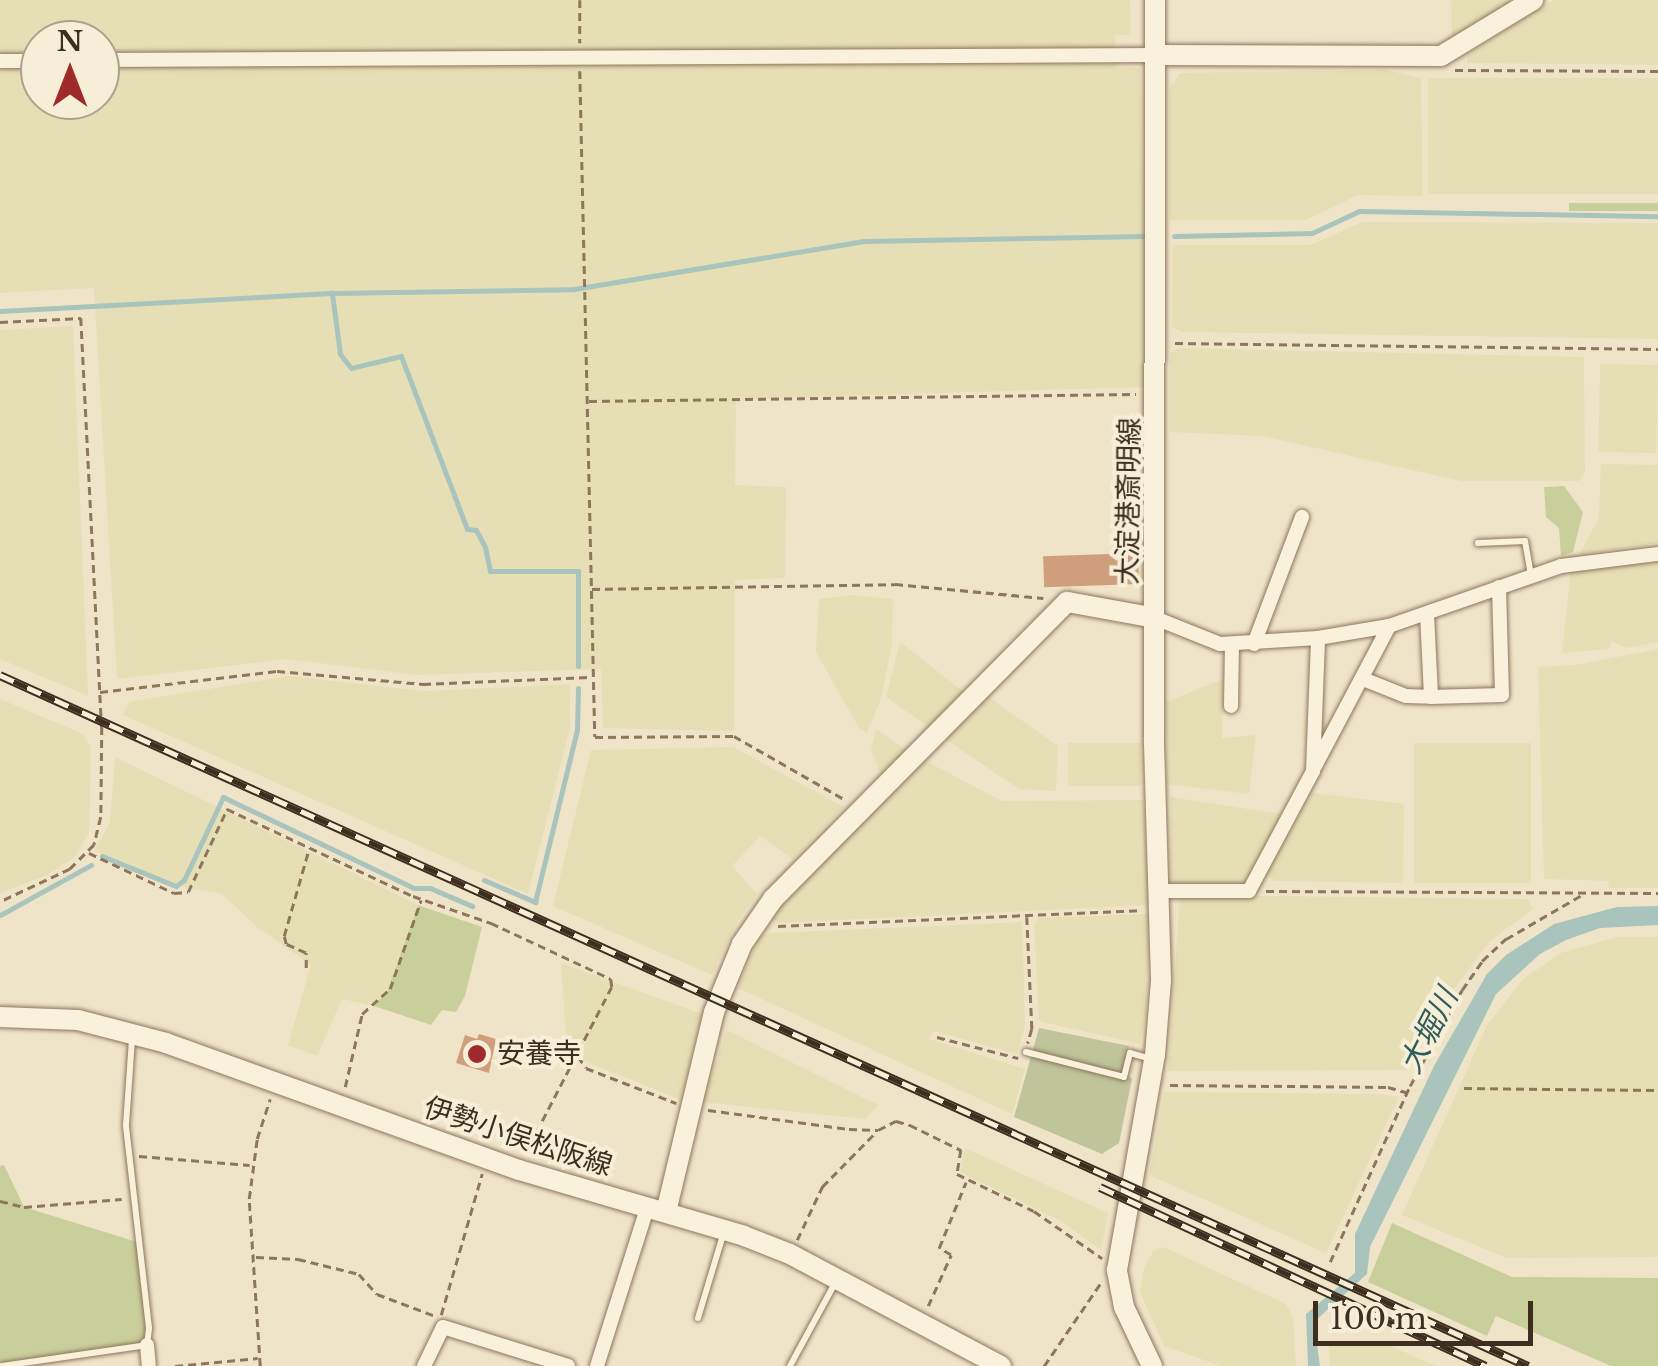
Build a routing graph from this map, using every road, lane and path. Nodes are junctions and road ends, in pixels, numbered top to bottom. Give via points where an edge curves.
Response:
1 (580, 0) edge
2 (1156, 0) edge
3 (1533, 0) edge
4 (1156, 56) junction
5 (580, 58) junction
6 (120, 60) edge
7 (1448, 70) dead end
8 (1658, 71) edge
9 (0, 322) edge
10 (1158, 342) junction
11 (1658, 349) edge
12 (1158, 394) junction
13 (589, 401) junction
14 (1302, 518) dead end
15 (1478, 543) dead end
16 (1658, 554) edge
17 (1531, 575) junction
18 (1499, 587) junction
19 (590, 589) junction
20 (1067, 602) junction
21 (1426, 614) junction
22 (1155, 618) junction
23 (1388, 626) junction
24 (1318, 638) junction
25 (1254, 644) junction
26 (1232, 645) junction
27 (592, 677) junction
28 (1363, 680) junction
29 (99, 692) junction
30 (1431, 697) junction
31 (1231, 706) dead end
32 (1313, 771) junction
33 (861, 809) junction
34 (310, 847) junction
35 (89, 853) junction
36 (1249, 891) junction
37 (1584, 893) junction
38 (1658, 893) edge
39 (422, 899) junction
40 (1160, 900) junction
41 (0, 902) edge
42 (1026, 915) junction
43 (752, 927) junction
44 (306, 968) dead end
45 (0, 1017) edge
46 (132, 1034) junction
47 (937, 1037) dead end
48 (1026, 1052) junction
49 (578, 1054) junction
50 (1154, 1059) junction
51 (276, 1083) junction
52 (1150, 1084) junction
53 (1464, 1088) dead end
54 (1658, 1090) edge
55 (1408, 1092) junction
56 (340, 1106) junction
57 (692, 1108) junction
58 (878, 1130) junction
59 (127, 1155) junction
60 (488, 1158) junction
61 (253, 1166) junction
62 (519, 1170) junction
63 (967, 1180) junction
64 (130, 1197) junction
65 (0, 1202) edge
66 (657, 1210) junction
67 (725, 1229) junction
68 (790, 1254) junction
69 (254, 1258) junction
70 (1330, 1262) dead end
71 (1118, 1270) junction
72 (837, 1279) junction
73 (698, 1318) dead end
74 (442, 1322) junction
75 (920, 1324) junction
76 (147, 1345) junction
77 (260, 1358) junction
78 (531, 1360) edge
79 (5, 1366) edge
80 (149, 1366) edge
81 (175, 1366) edge
82 (260, 1366) edge
83 (424, 1366) edge
84 (568, 1366) edge
85 (598, 1366) edge
86 (790, 1366) edge
87 (1000, 1366) edge
88 (1044, 1366) edge
89 (1152, 1366) edge

1 - 5 path
2 - 4 main road, 大淀港斎明線
3 - 4 main road via 1441,56
4 - 5 street
4 - 10 main road, 大淀港斎明線
5 - 6 street
5 - 13 path
7 - 8 path
9 - 29 path via 82,318
10 - 11 path
10 - 12 main road, 大淀港斎明線
12 - 13 path
12 - 22 main road, 大淀港斎明線
13 - 19 path
14 - 25 street
15 - 17 lane via 1524,541
16 - 17 street
17 - 18 street
18 - 21 street
18 - 30 street via 1502,695
19 - 20 path via 895,584
19 - 27 path
20 - 22 main road, 大淀港斎明線
20 - 33 main road
21 - 23 street
21 - 30 street
22 - 26 street
22 - 40 main road
23 - 24 street
23 - 28 street
24 - 25 street
24 - 32 street
25 - 26 street
26 - 31 street
27 - 29 path via 422,684 277,671
27 - 33 path via 595,737 734,736
28 - 30 street via 1406,696
28 - 32 street
29 - 35 path via 102,816
32 - 36 street
33 - 43 main road
34 - 35 path via 227,809 188,892 174,893
34 - 39 path
34 - 44 path via 284,936 286,944 306,953
35 - 41 path via 51,880
36 - 37 path
36 - 40 street
37 - 38 path
37 - 55 path via 1482,961
39 - 49 path via 491,922 611,979
39 - 56 path via 390,990 362,1014
40 - 42 path
40 - 50 main road
42 - 43 path
42 - 48 path via 1032,1028
43 - 57 main road via 714,1012
45 - 46 main road, 伊勢小俣松阪線 via 78,1020
46 - 51 main road, 伊勢小俣松阪線
46 - 59 lane
47 - 48 path via 1024,1060
48 - 50 lane via 1124,1077 1130,1054
49 - 57 path via 586,1068
49 - 62 path
50 - 52 main road
51 - 56 main road, 伊勢小俣松阪線
51 - 61 path
52 - 55 path
52 - 71 main road
53 - 54 path
55 - 70 path
56 - 60 main road, 伊勢小俣松阪線
57 - 58 path
57 - 66 main road
58 - 63 path via 896,1121 962,1150 957,1174
58 - 68 path via 822,1187
59 - 61 path
59 - 64 lane
60 - 62 main road, 伊勢小俣松阪線
60 - 74 path
61 - 69 path via 248,1199
62 - 66 main road, 伊勢小俣松阪線
63 - 71 path via 1034,1211
63 - 75 path via 939,1248 951,1255
64 - 65 path via 24,1207
64 - 76 lane
66 - 67 main road, 伊勢小俣松阪線
66 - 85 street
67 - 68 main road, 伊勢小俣松阪線
67 - 73 lane
68 - 72 main road, 伊勢小俣松阪線
69 - 74 path via 298,1259 359,1274 377,1294
69 - 77 path
71 - 88 path via 1098,1284
71 - 89 main road via 1124,1307
72 - 75 main road, 伊勢小俣松阪線
72 - 86 lane
74 - 78 street
74 - 83 street
75 - 87 main road, 伊勢小俣松阪線
76 - 79 lane
76 - 80 street
77 - 81 path
77 - 82 path
78 - 84 street

